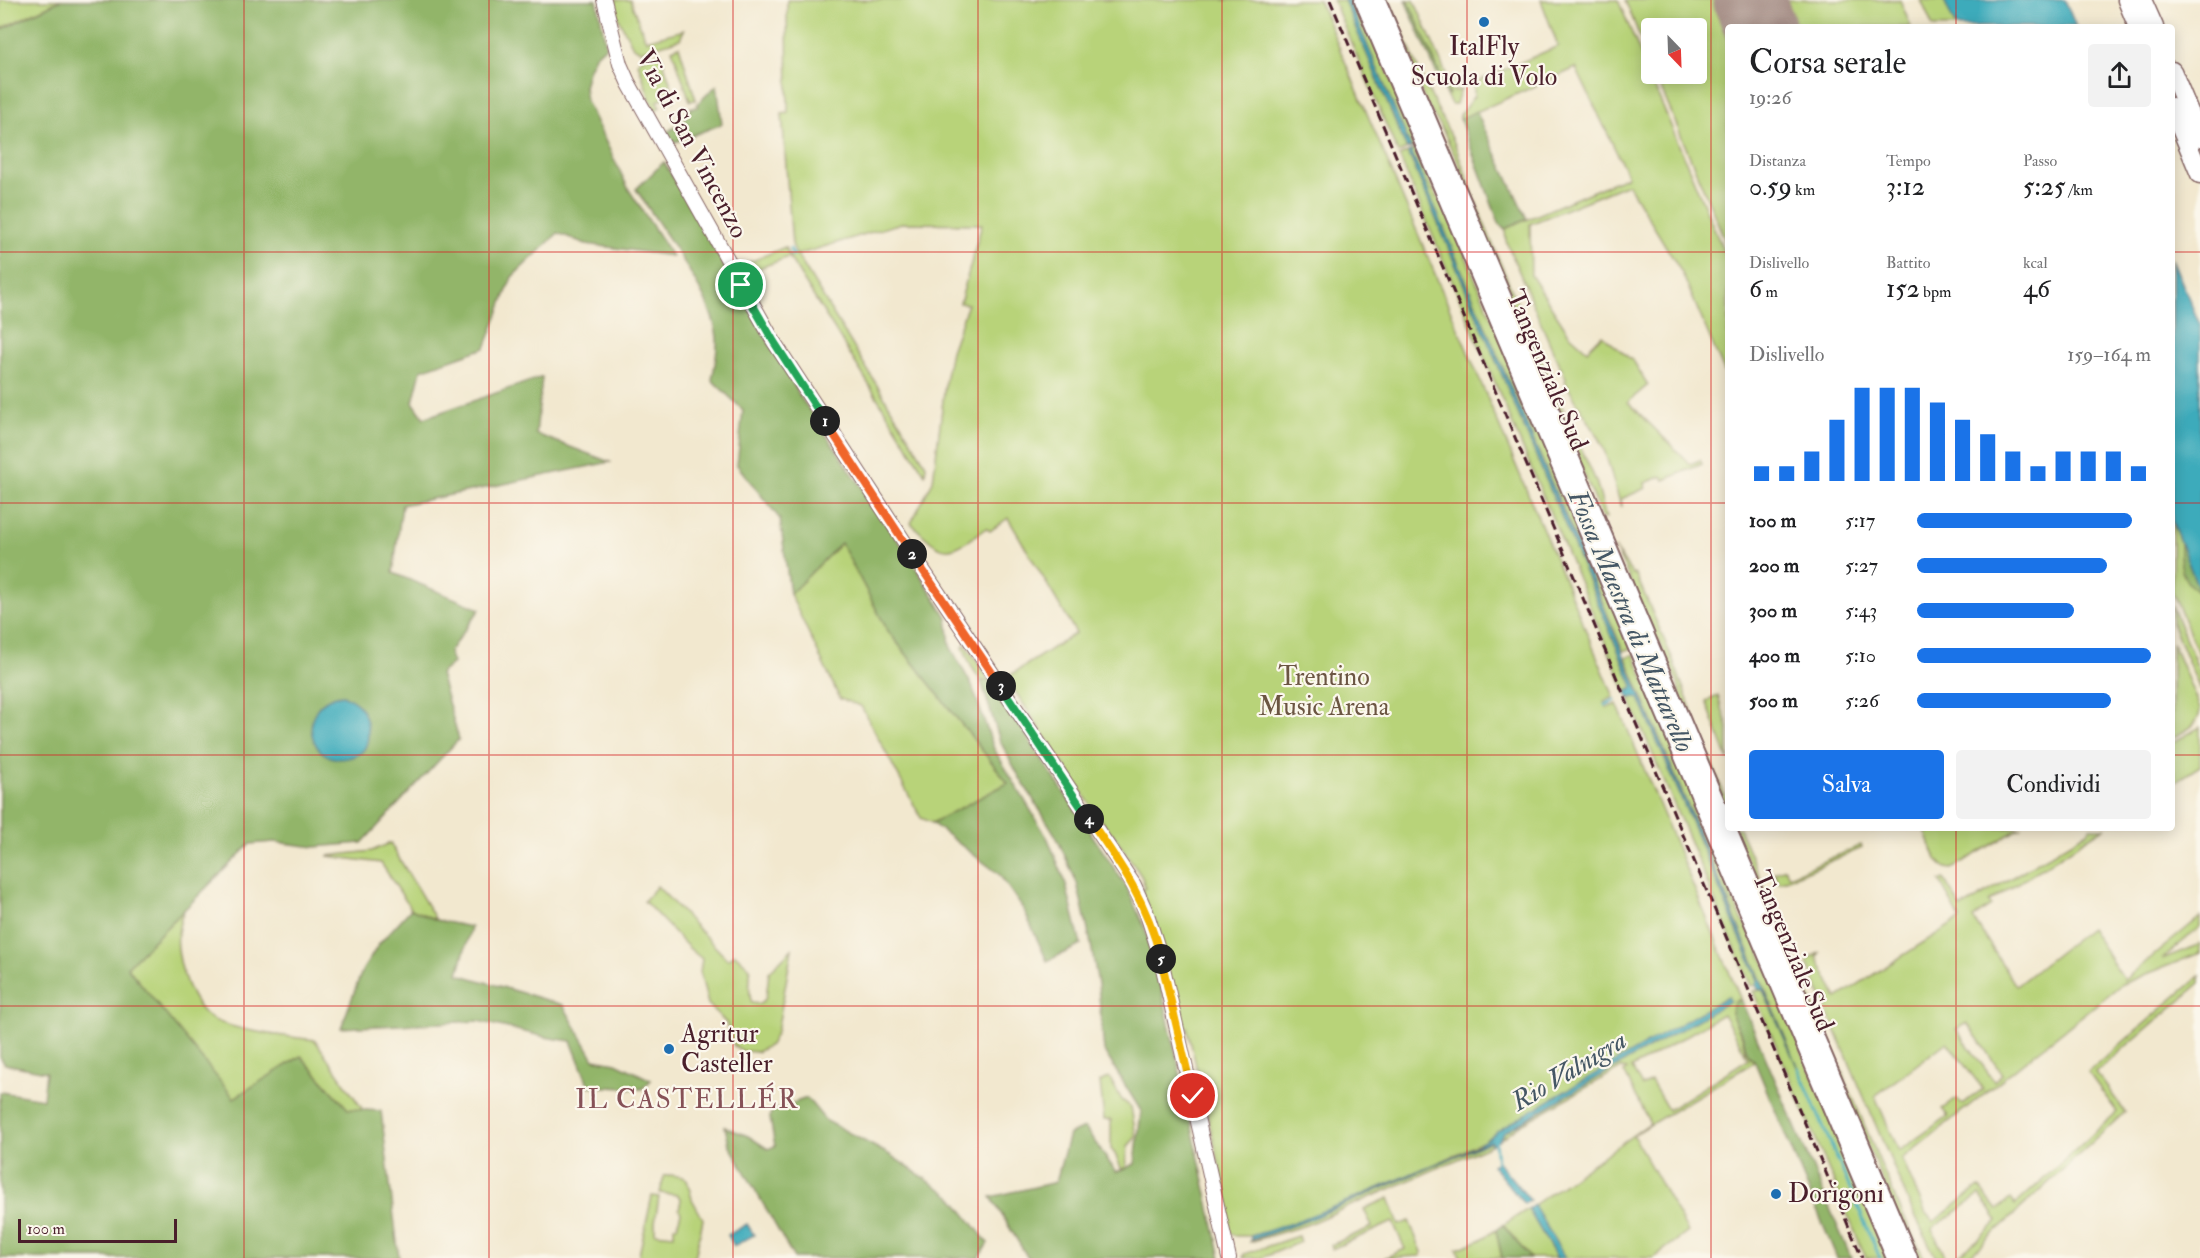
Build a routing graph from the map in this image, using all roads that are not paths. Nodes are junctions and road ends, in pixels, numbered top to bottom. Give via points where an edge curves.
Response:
1 (604, 0) edge
2 (1363, 0) edge
3 (1377, 0) edge
4 (2127, 0) edge
5 (2142, 0) edge
6 (2137, 24) edge
7 (2153, 24) edge
8 (2175, 78) edge
9 (2175, 114) edge
10 (2200, 138) edge
11 (2200, 174) edge
12 (1725, 823) edge
13 (1728, 831) edge
14 (1229, 1258) edge
15 (1895, 1258) edge
16 (1909, 1258) edge

1 - 14 main road, Via di San Vincenzo via 628,82 774,342 1134,885 1160,955
2 - 15 highway, Tangenziale Sud
3 - 12 highway, Tangenziale Sud
4 - 6 highway
5 - 7 highway
8 - 10 highway
9 - 11 highway
13 - 16 highway, Tangenziale Sud

